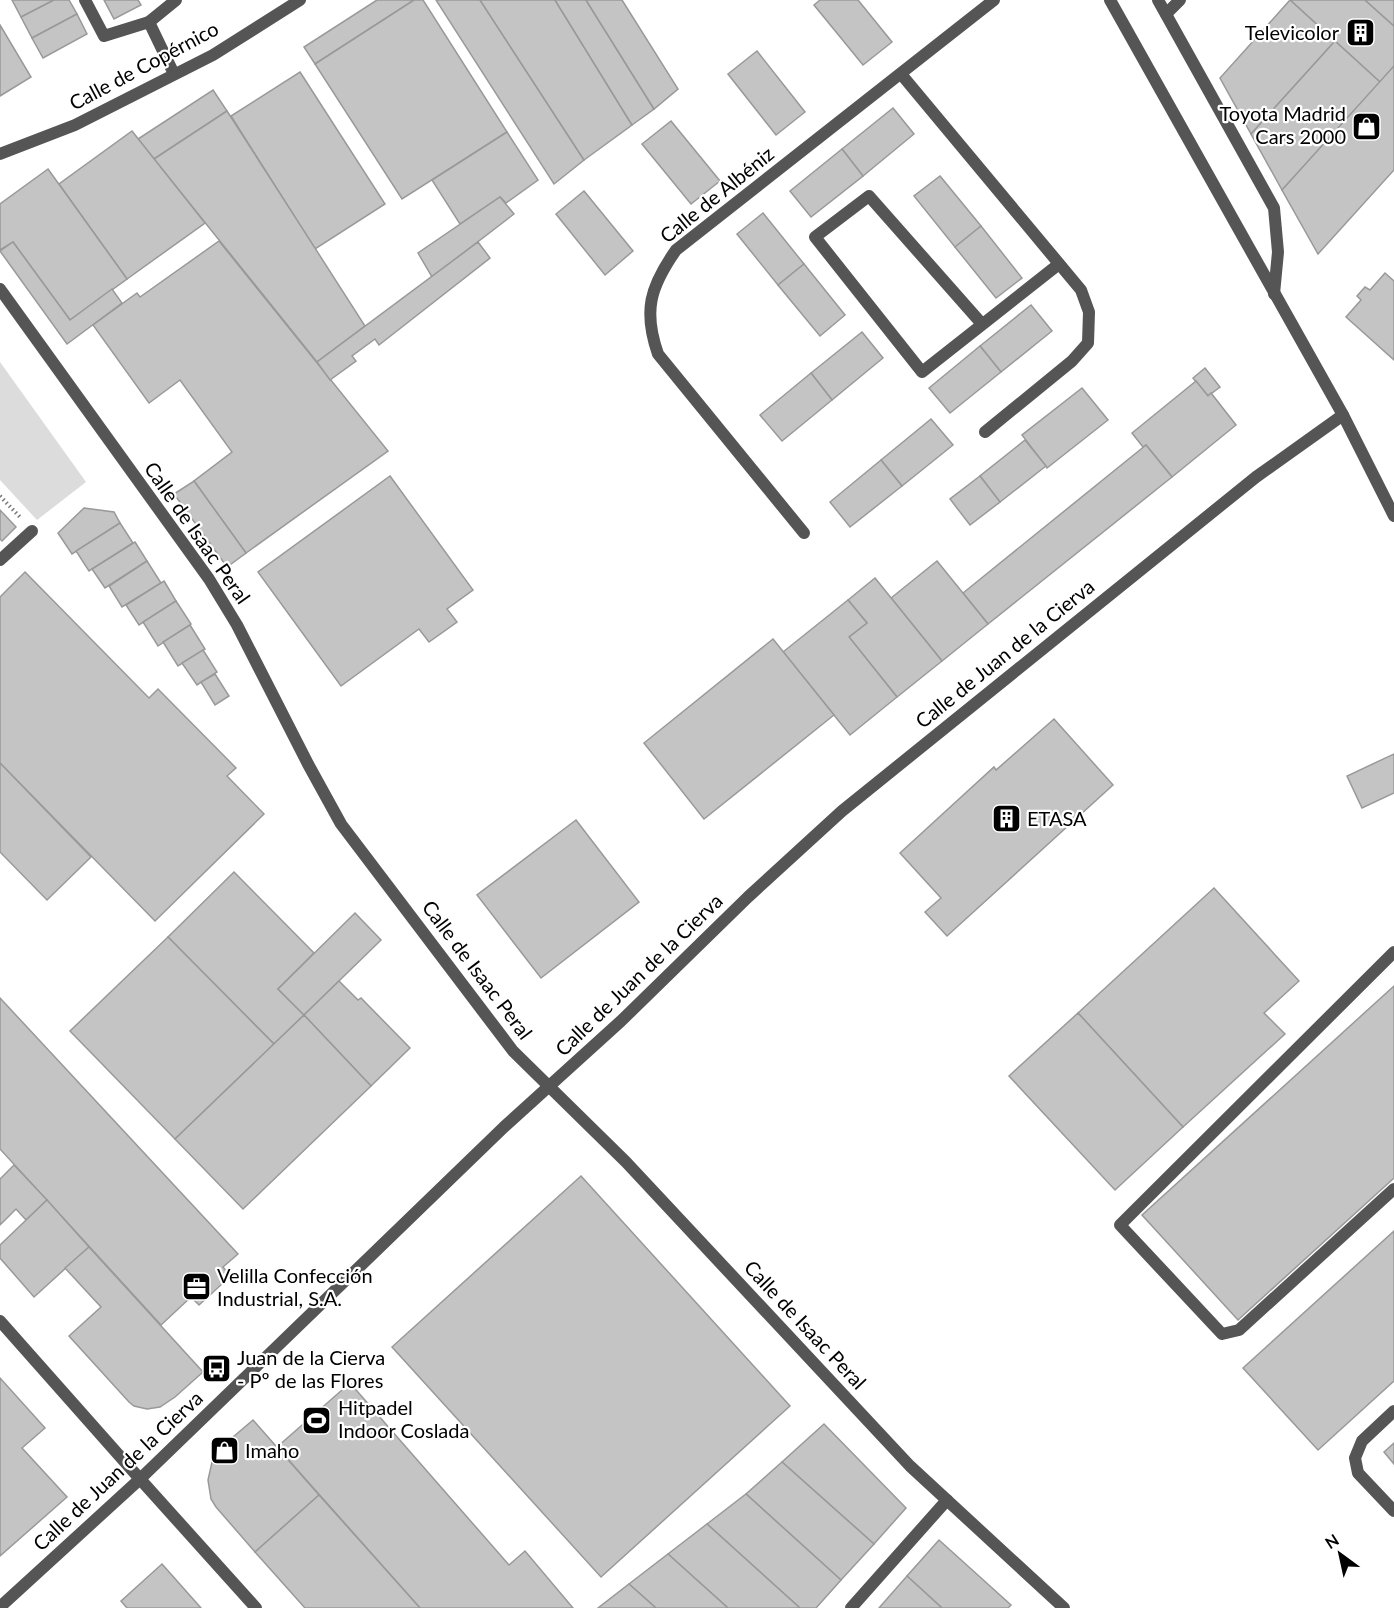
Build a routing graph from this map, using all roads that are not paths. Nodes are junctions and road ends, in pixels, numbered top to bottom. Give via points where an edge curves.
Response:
1 (85, 0) edge
2 (176, 0) edge
3 (300, 0) edge
4 (994, 0) edge
5 (1110, 0) edge
6 (1158, 0) edge
7 (1180, 0) edge
8 (1166, 14) junction
9 (149, 22) junction
10 (174, 74) junction
11 (901, 74) junction
12 (0, 154) edge
13 (1059, 264) junction
14 (0, 289) edge
15 (1274, 294) junction
16 (982, 324) junction
17 (1343, 415) junction
18 (986, 432) dead end
19 (1394, 516) edge
20 (32, 531) road end
21 (804, 533) dead end
22 (0, 560) edge
23 (1394, 952) edge
24 (548, 1087) junction
25 (1394, 1189) edge
26 (0, 1321) edge
27 (1394, 1411) edge
28 (140, 1479) junction
29 (947, 1500) junction
30 (1394, 1511) edge
31 (0, 1607) edge
32 (256, 1608) edge
33 (851, 1608) edge
34 (1064, 1608) edge

1 - 9 street via 104,36
2 - 9 street
3 - 10 street, Calle de Copérnico via 213,55
4 - 11 street, Calle de Albéniz
5 - 15 street
6 - 8 street
7 - 8 street
8 - 15 street via 1274,208 1278,252
9 - 10 street
10 - 12 street, Calle de Copérnico via 75,125
11 - 13 street
11 - 21 street, Calle de Albéniz via 675,250 656,283 650,308 651,334 658,354
13 - 16 street
13 - 18 street via 1081,290 1089,312 1088,343 1072,361
14 - 24 street, Calle de Isaac Peral via 209,579 342,824 513,1051
15 - 17 street
16 - 16 street via 922,372 815,237 869,196
17 - 19 street
17 - 24 street, Calle de Juan de la Cierva via 1256,477 842,811
20 - 22 street
23 - 25 street via 1120,1225 1222,1334 1239,1330
24 - 28 street, Calle de Juan de la Cierva
24 - 29 street, Calle de Isaac Peral via 626,1162 910,1466
26 - 28 street
27 - 30 street via 1362,1441 1355,1458 1358,1473
28 - 31 street, Calle de Juan de la Cierva
28 - 32 street
29 - 33 street
29 - 34 street, Calle de Isaac Peral

